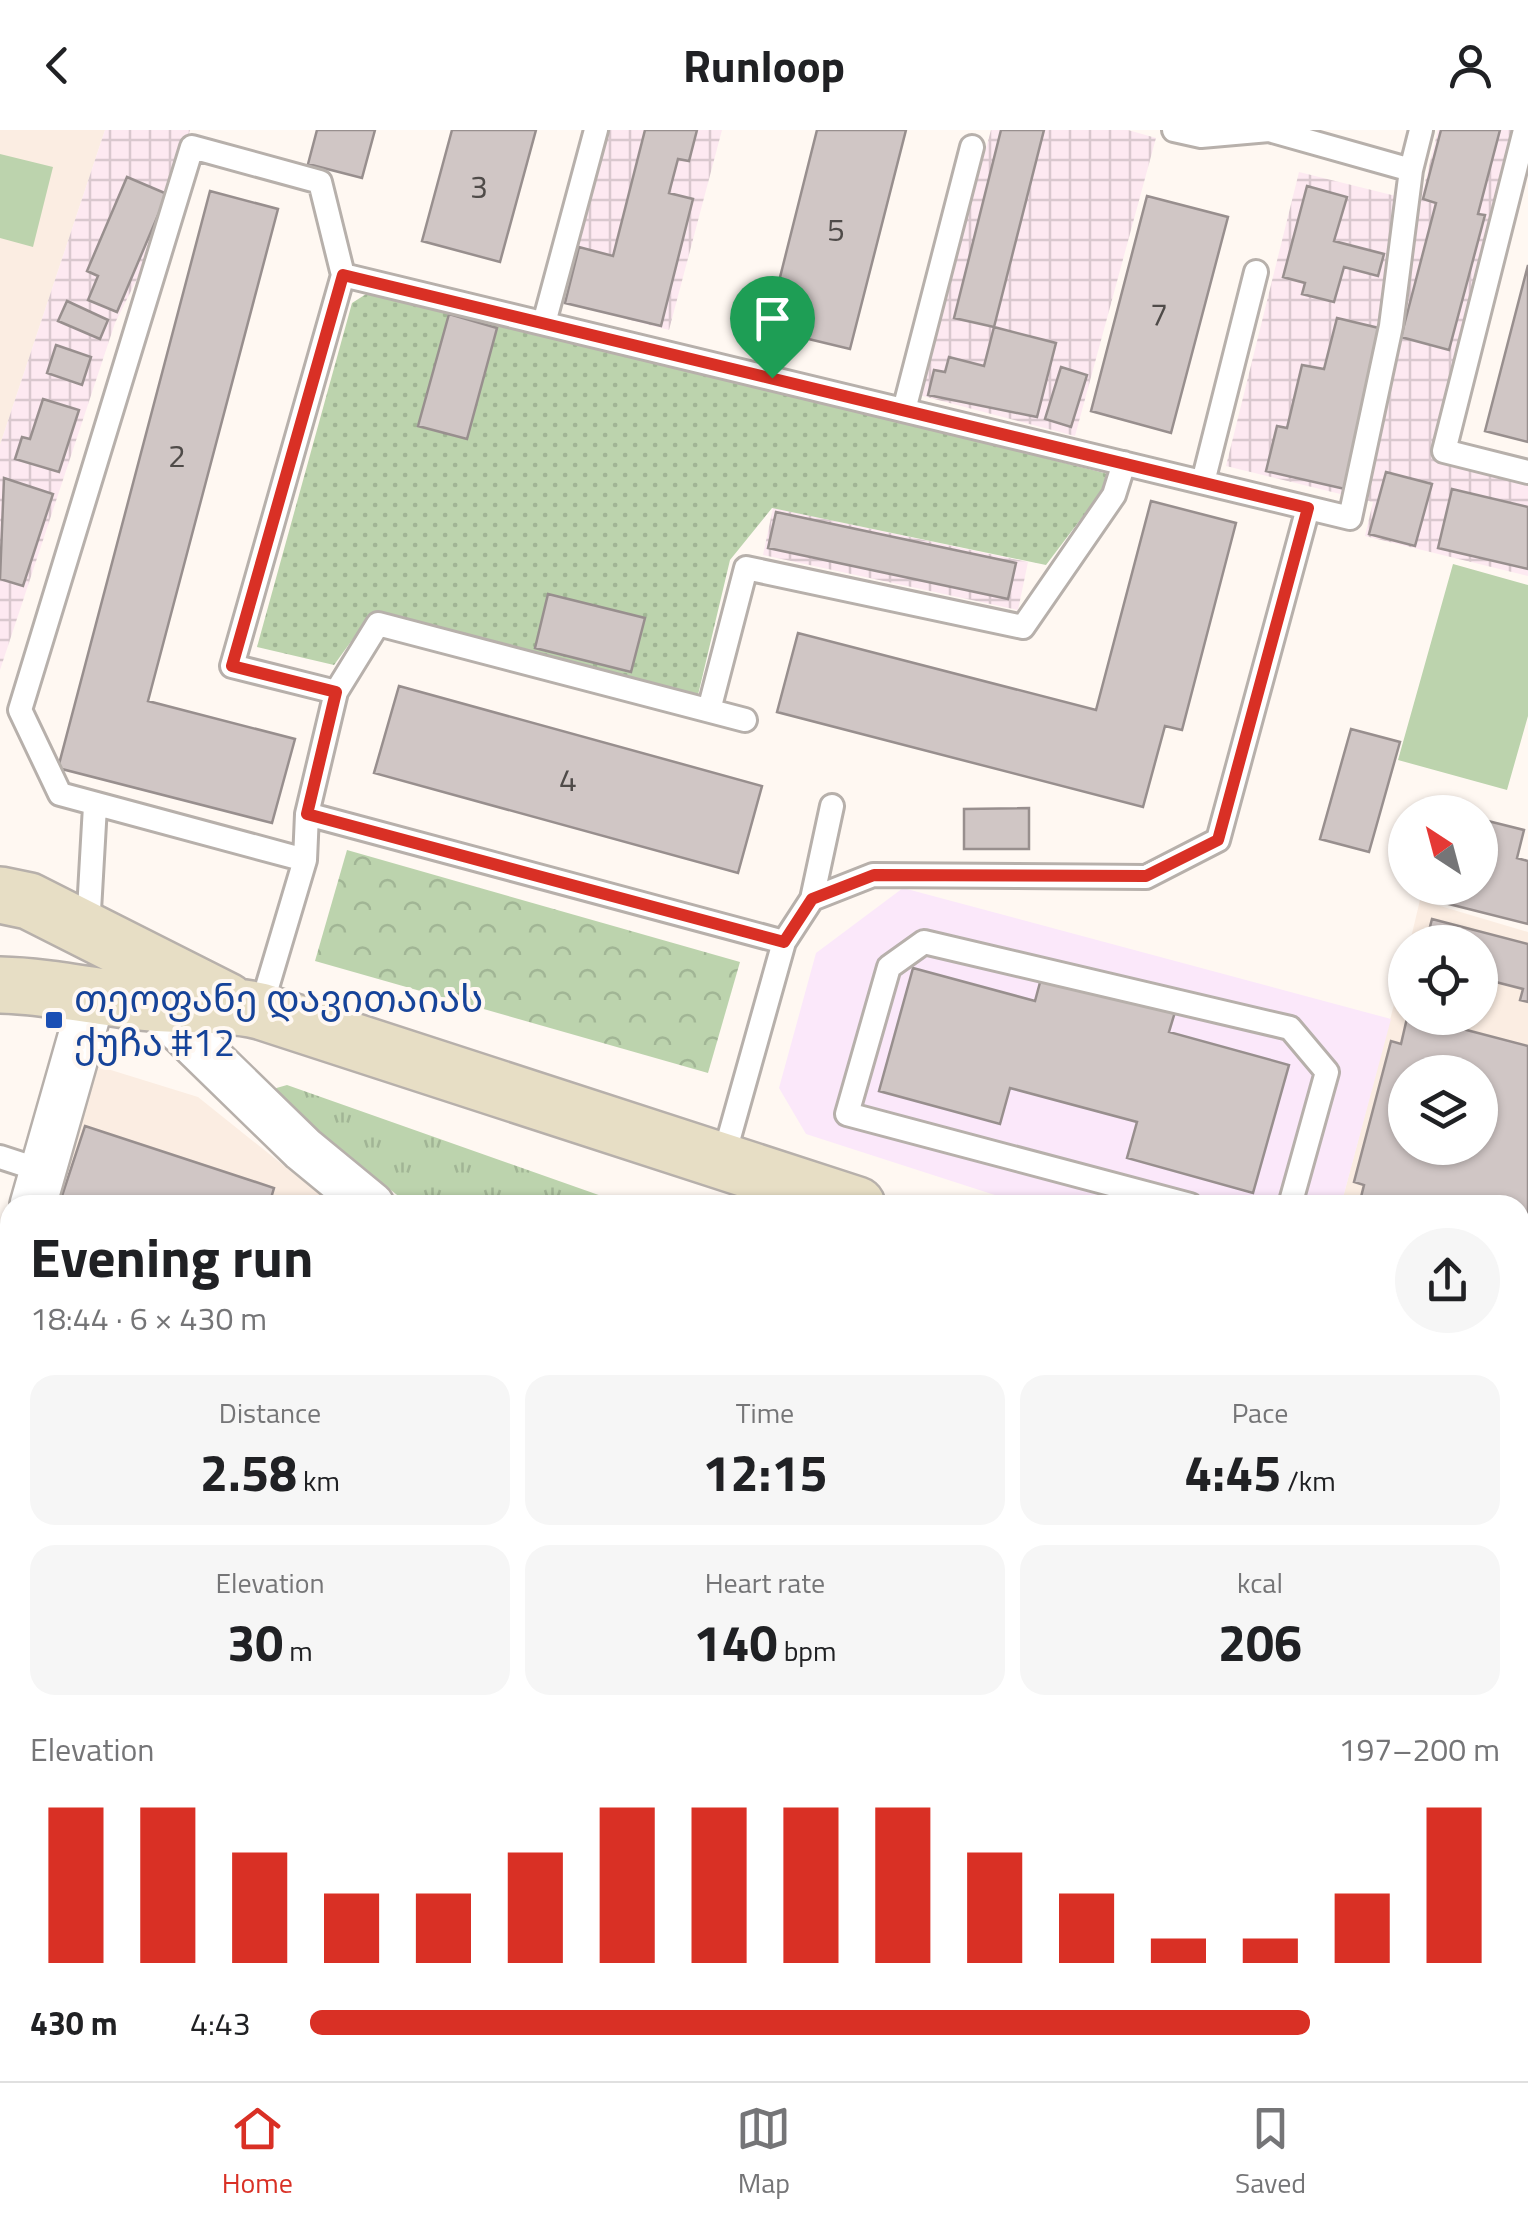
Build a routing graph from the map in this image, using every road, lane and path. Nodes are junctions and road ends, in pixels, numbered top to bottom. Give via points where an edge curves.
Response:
1 (596, 130) edge
2 (1174, 130) edge
3 (1269, 130) edge
4 (1421, 130) edge
5 (1525, 130) edge
6 (972, 147) dead end
7 (1411, 170) junction
8 (1256, 272) dead end
9 (343, 275) junction
10 (544, 323) junction
11 (904, 410) junction
12 (1124, 464) junction
13 (1528, 472) edge
14 (1204, 482) junction
15 (1308, 508) junction
16 (336, 692) junction
17 (709, 710) junction
18 (745, 720) dead end
19 (95, 806) junction
20 (832, 806) dead end
21 (307, 814) junction
22 (305, 860) junction
23 (9, 895) edge
24 (812, 899) junction
25 (88, 930) junction
26 (784, 942) junction
27 (7, 986) edge
28 (92, 995) junction
29 (154, 1004) junction
30 (247, 1008) junction
31 (0, 1157) edge
32 (723, 1159) junction
33 (38, 1188) edge
34 (359, 1195) edge
35 (828, 1195) edge
36 (1152, 1195) edge
37 (1293, 1195) edge

1 - 10 lane
2 - 3 lane via 1201,136
3 - 7 lane
4 - 7 lane
5 - 13 lane via 1444,451
6 - 11 lane
7 - 15 lane via 1391,326 1350,518
8 - 14 lane
9 - 10 lane
9 - 16 lane via 232,666
9 - 19 lane via 320,182 192,147 20,710 60,794
10 - 11 lane
11 - 12 lane
12 - 14 lane
12 - 17 lane via 1114,495 1023,627 746,568
14 - 15 lane
15 - 24 lane via 1218,840 1146,876 874,875
16 - 17 lane via 378,624
16 - 21 lane
17 - 18 lane
19 - 22 lane
19 - 25 lane
20 - 24 lane
21 - 22 lane
21 - 26 lane
22 - 30 lane
23 - 25 main road
23 - 27 main road via 43,916 49,935 36,973
24 - 26 lane
25 - 30 main road
26 - 32 lane
27 - 28 main road
28 - 29 main road
28 - 33 street
29 - 30 main road
29 - 34 street
30 - 32 main road
31 - 33 lane
32 - 35 main road
36 - 37 lane via 847,1114 889,966 924,942 1290,1028 1327,1072

